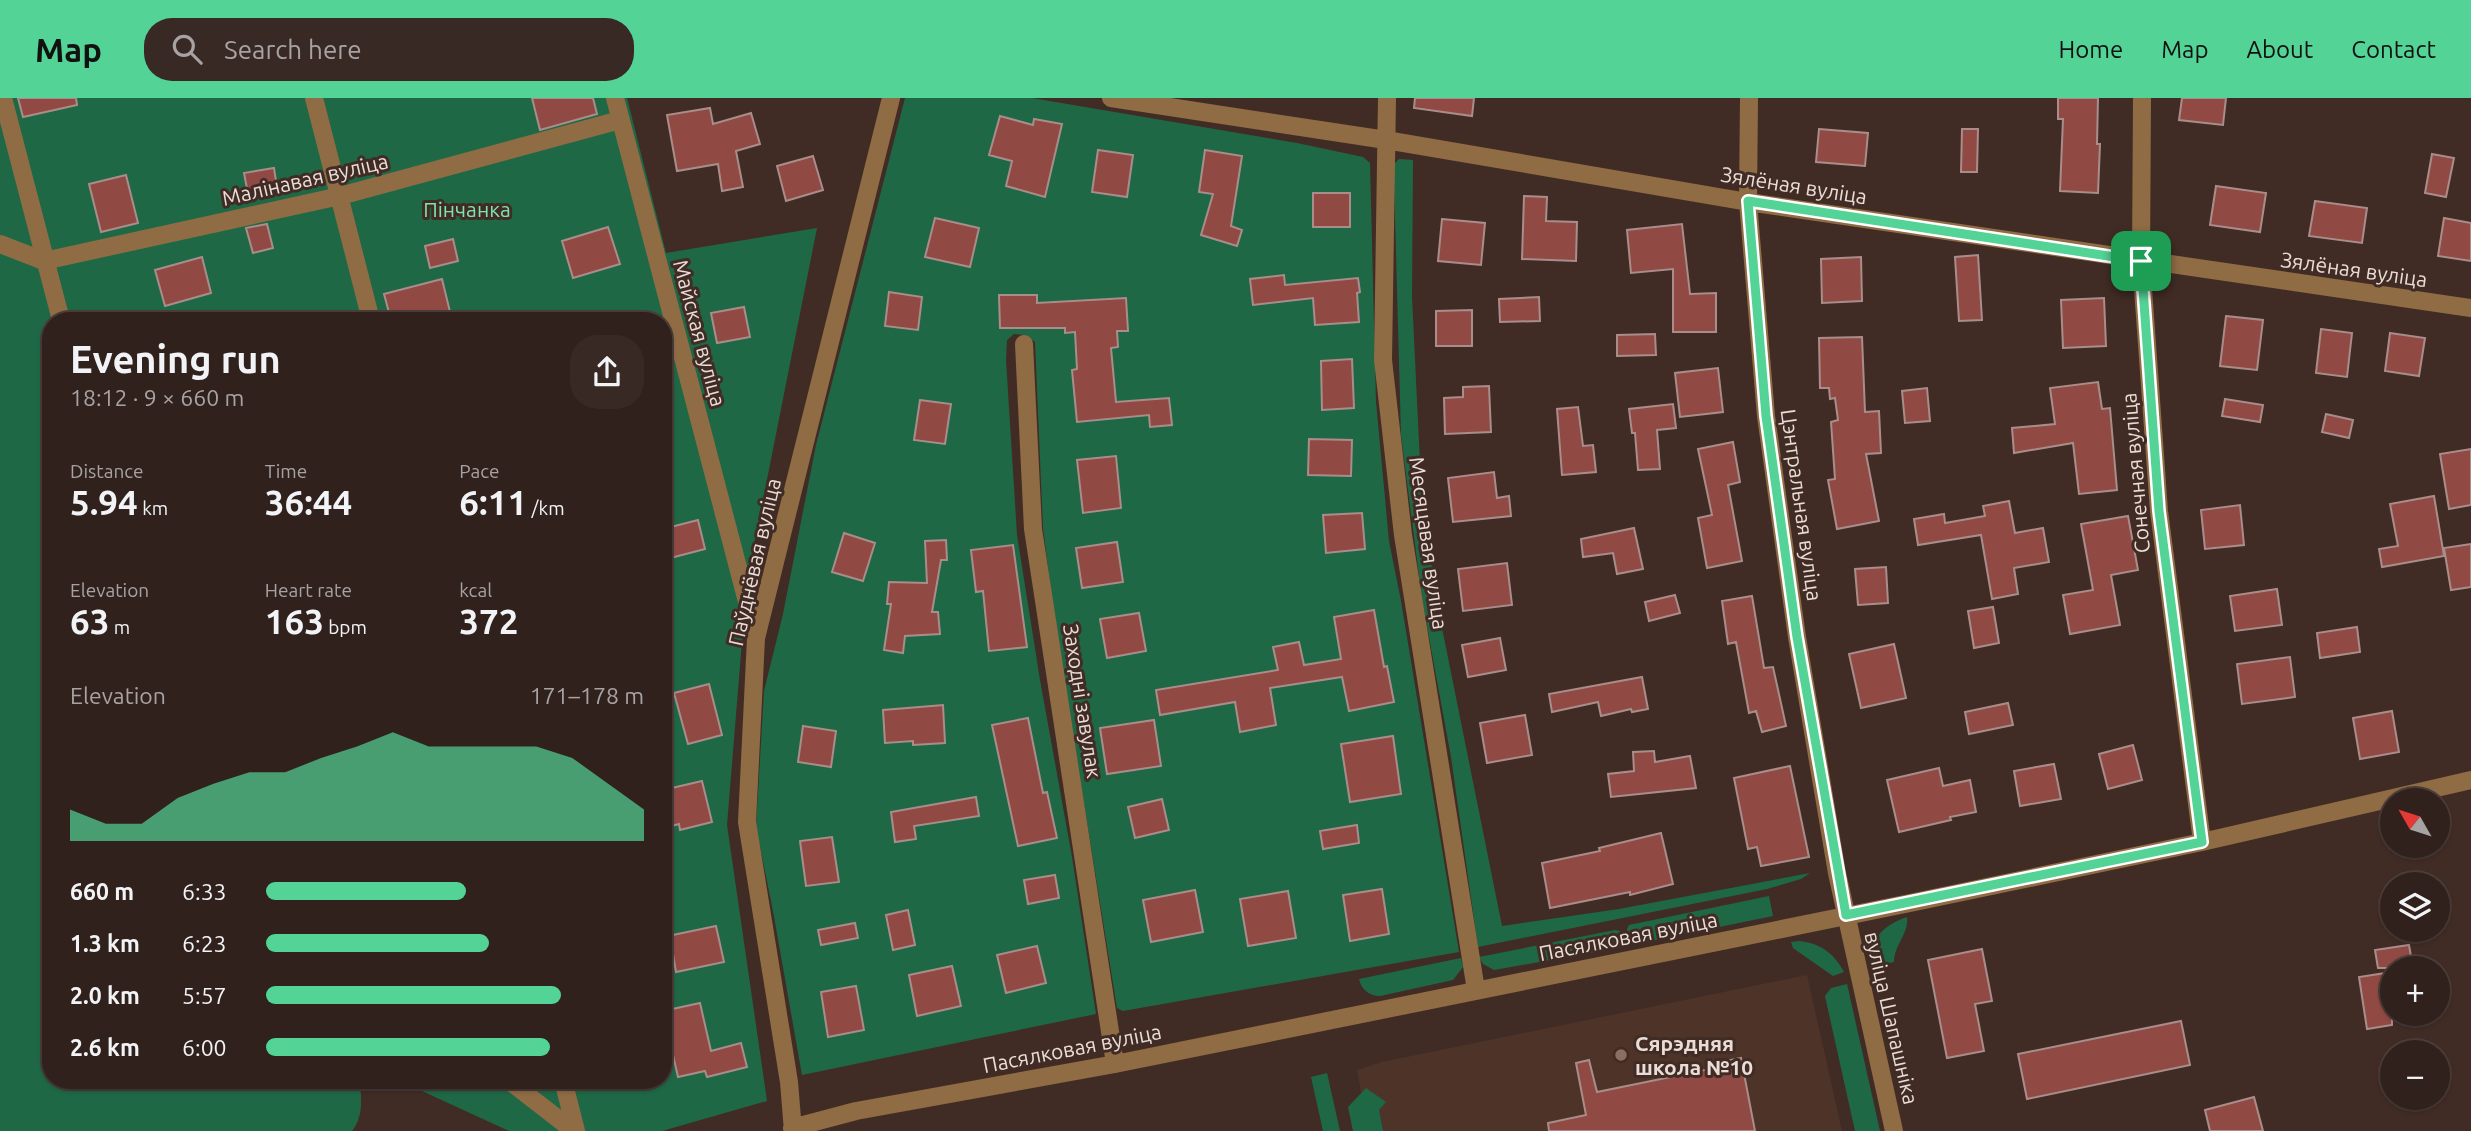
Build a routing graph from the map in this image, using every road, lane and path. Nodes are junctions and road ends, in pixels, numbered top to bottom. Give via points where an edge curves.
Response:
1 (3, 98) edge
2 (314, 98) edge
3 (615, 98) edge
4 (891, 98) edge
5 (1111, 98) edge
6 (1387, 98) edge
7 (1749, 98) edge
8 (2142, 98) edge
9 (620, 120) junction
10 (1386, 140) junction
11 (340, 196) junction
12 (1748, 201) junction
13 (0, 244) edge
14 (44, 261) junction
15 (2141, 261) junction
16 (2471, 308) edge
17 (59, 312) edge
18 (369, 312) edge
19 (671, 312) edge
20 (672, 318) edge
21 (1024, 344) dead end
22 (756, 638) junction
23 (2471, 780) edge
24 (2202, 842) junction
25 (1846, 915) junction
26 (1476, 990) junction
27 (1115, 1064) junction
28 (520, 1089) edge
29 (565, 1089) edge
30 (793, 1130) edge
31 (575, 1131) edge
32 (1894, 1131) edge

1 - 14 street
2 - 11 street
3 - 9 street, Майская вуліца
4 - 22 street, Паўднёвая вуліца
5 - 10 street, Зялёная вуліца
6 - 10 street, Месяцавая вуліца
7 - 12 street, Цэнтральная вуліца
8 - 15 street, Сонечная вуліца
9 - 11 street, Малінавая вуліца
9 - 19 street, Майская вуліца
10 - 12 street, Зялёная вуліца
10 - 26 street, Месяцавая вуліца via 1385,373 1403,536
11 - 14 street, Малінавая вуліца
11 - 18 street
12 - 15 street, Зялёная вуліца
12 - 25 street, Цэнтральная вуліца via 1766,416 1797,637
13 - 14 street
14 - 17 street
15 - 16 street, Зялёная вуліца
15 - 24 street, Сонечная вуліца via 2159,511
20 - 22 street, Майская вуліца
21 - 27 street, Заходні завулак via 1033,528
22 - 30 street, Паўднёвая вуліца via 747,822
23 - 24 street, Пасялковая вуліца
24 - 25 street, Пасялковая вуліца
25 - 26 street, Пасялковая вуліца
25 - 32 street, вуліца Шапашніка
26 - 27 street, Пасялковая вуліца
27 - 30 street, Пасялковая вуліца via 856,1111
28 - 31 street
29 - 31 street

